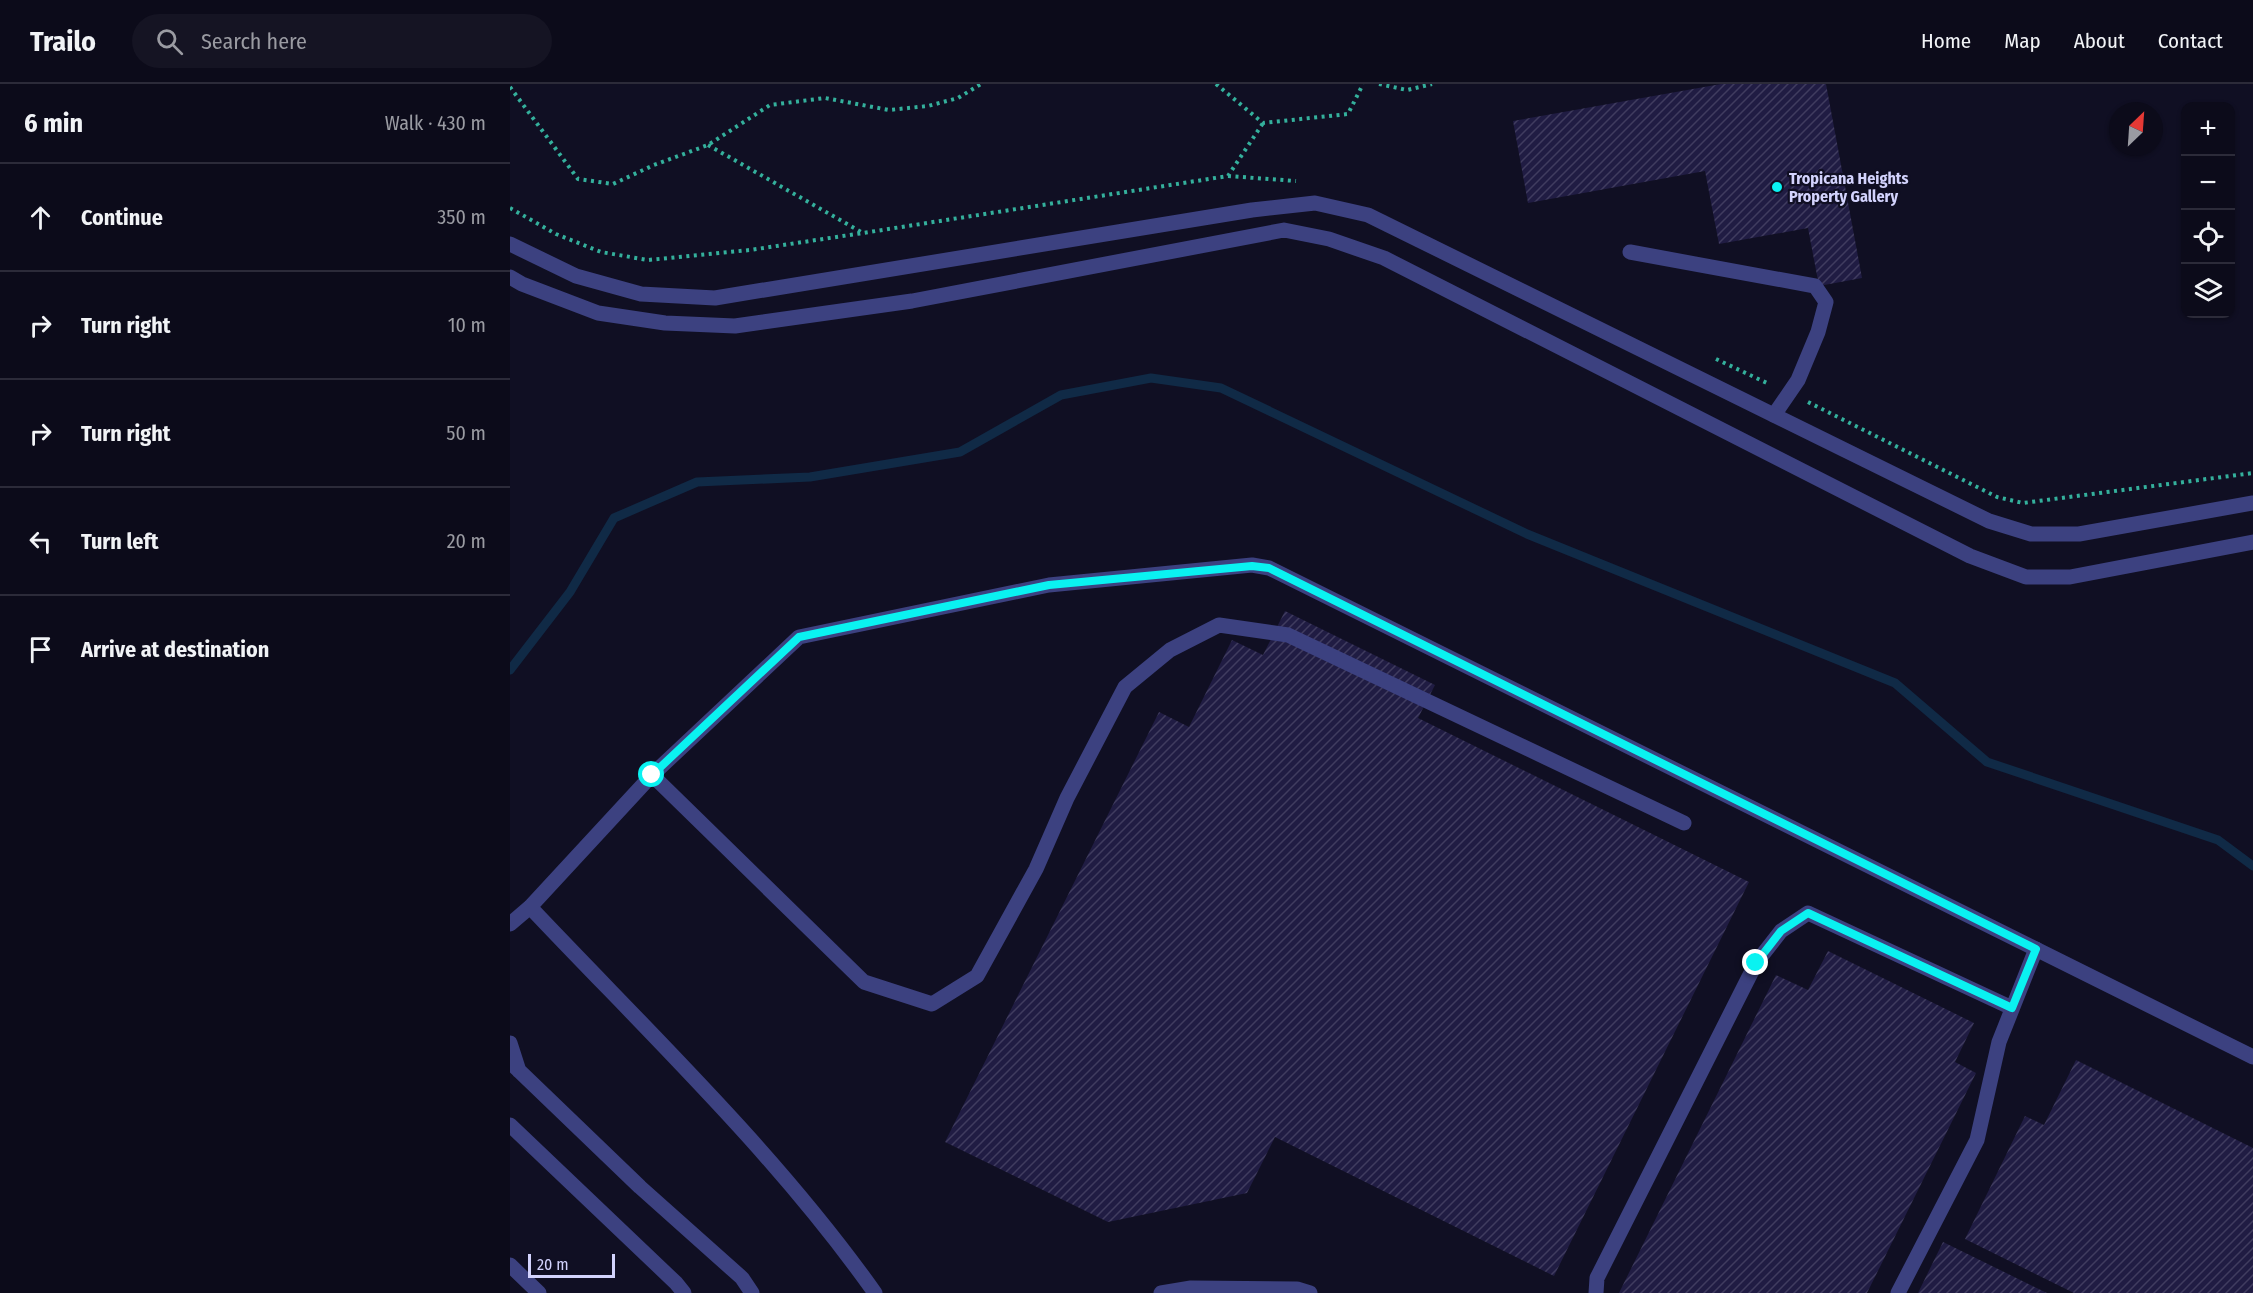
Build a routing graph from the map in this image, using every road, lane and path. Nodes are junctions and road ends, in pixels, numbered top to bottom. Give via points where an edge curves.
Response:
1 (981, 84) edge
2 (1216, 84) edge
3 (1363, 84) edge
4 (1379, 84) edge
5 (1432, 84) edge
6 (510, 87) edge
7 (1263, 123) junction
8 (708, 145) junction
9 (510, 208) edge
10 (863, 233) junction
11 (510, 244) edge
12 (1630, 252) dead end
13 (510, 277) edge
14 (1789, 393) junction
15 (1774, 415) junction
16 (2253, 472) edge
17 (2253, 503) edge
18 (2253, 542) edge
19 (652, 775) junction
20 (1684, 823) dead end
21 (530, 907) junction
22 (510, 924) edge
23 (2036, 949) junction
24 (2012, 1008) junction
25 (510, 1043) edge
26 (2253, 1057) edge
27 (514, 1066) edge
28 (510, 1125) edge
29 (510, 1265) edge
30 (539, 1293) edge
31 (684, 1293) edge
32 (752, 1293) edge
33 (875, 1293) edge
34 (1161, 1293) edge
35 (1310, 1293) edge
36 (1596, 1293) edge
37 (1898, 1293) edge

1 - 8 path via 958,98 889,110 825,98 770,105
2 - 7 path
3 - 7 path via 1348,114
4 - 5 path via 1407,90
6 - 8 path via 578,178 613,184
7 - 10 path via 1228,176
8 - 10 path
9 - 10 path via 555,234 601,252 648,260
11 - 15 street via 576,276 641,294 715,298 1252,210 1315,204 1368,215
12 - 14 street via 1815,286 1826,302 1814,342
13 - 18 street via 598,313 665,323 735,326 912,301 1284,230 1329,239 1384,258 1970,556 2026,578 2070,577
14 - 15 street
14 - 16 path via 1997,497 2023,503
15 - 17 street via 1989,521 2031,534 2079,534
19 - 20 street via 864,982 932,1004 976,976 1036,869 1067,798 1125,687 1170,650 1219,625 1288,636
19 - 21 street
19 - 23 street via 799,637 1049,585 1252,566 1269,568
21 - 22 street
21 - 33 street via 778,1169
23 - 24 street
23 - 26 street
24 - 36 street via 1808,913 1781,931 1756,963 1597,1278
24 - 37 street via 1999,1042 1977,1140
25 - 27 street
27 - 32 street via 639,1187 742,1278
28 - 31 street
29 - 30 street
34 - 35 street via 1191,1288 1297,1289

